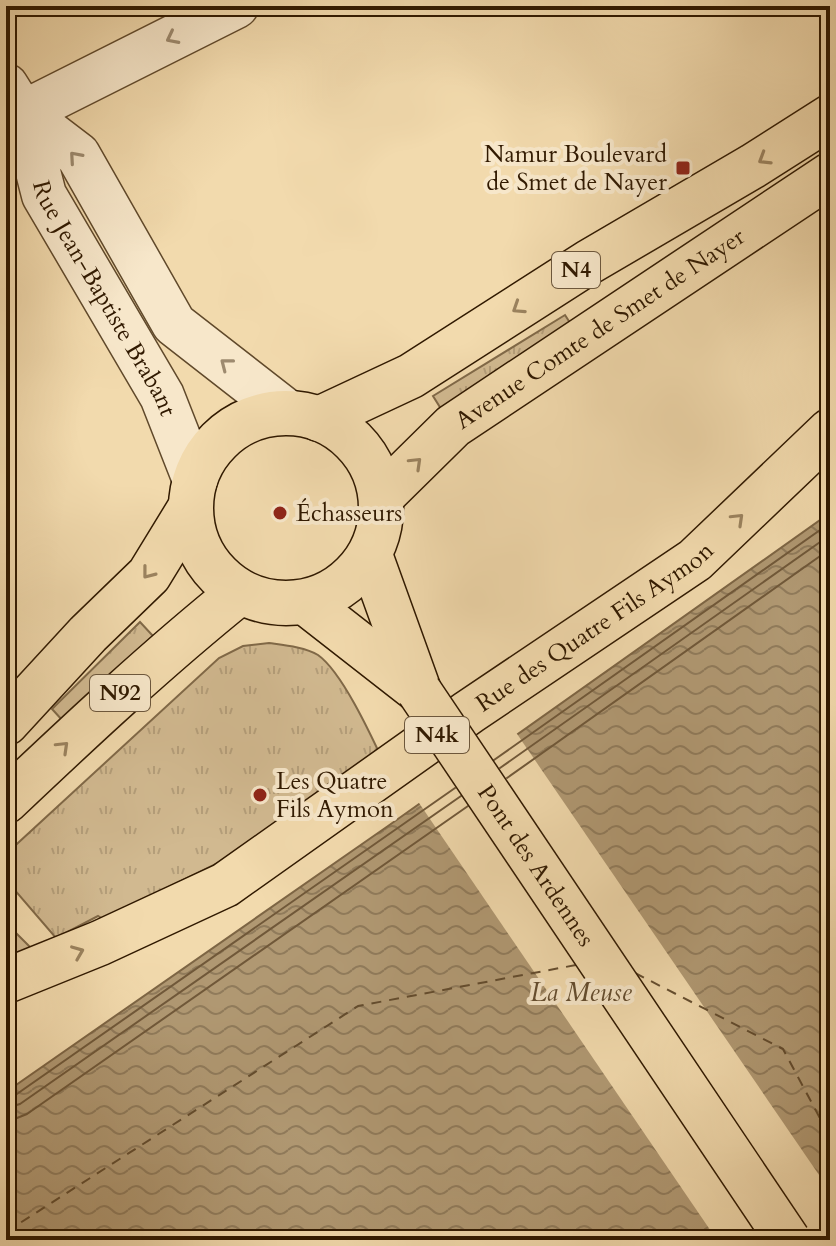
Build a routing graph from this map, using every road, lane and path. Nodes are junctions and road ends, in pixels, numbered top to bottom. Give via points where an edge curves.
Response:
1 (236, 6) edge
2 (15, 99) edge
3 (830, 117) edge
4 (830, 175) edge
5 (303, 416) junction
6 (830, 431) edge
7 (192, 494) junction
8 (382, 496) junction
9 (370, 555) junction
10 (240, 592) junction
11 (305, 602) junction
12 (419, 691) junction
13 (6, 723) edge
14 (6, 801) edge
15 (6, 981) edge
16 (788, 1240) edge

1 -> 2 street via 108,71
5 -> 2 street, Rue Jean-Baptiste Brabant via 174,324 78,155
2 - 7 street, Rue Jean-Baptiste Brabant via 44,195 162,396
3 -> 5 main road, N4 via 411,376
8 -> 4 main road, Avenue Comte de Smet de Nayer / N4 via 453,426
5 - 7 main road via 256,417 230,431 208,453
5 - 8 main road via 348,435 370,463
15 -> 6 main road, Rue des Quatre Fils Aymon / N4k via 225,885 695,560
7 - 10 main road via 196,541 214,571
7 -> 13 main road, N92 via 149,575
8 - 9 main road via 381,526
9 - 11 main road via 343,586
9 - 12 main road
10 - 11 main road via 283,604
14 -> 10 main road, N92 via 181,639
11 - 12 main road
12 - 16 main road, Pont des Ardennes, bridge

